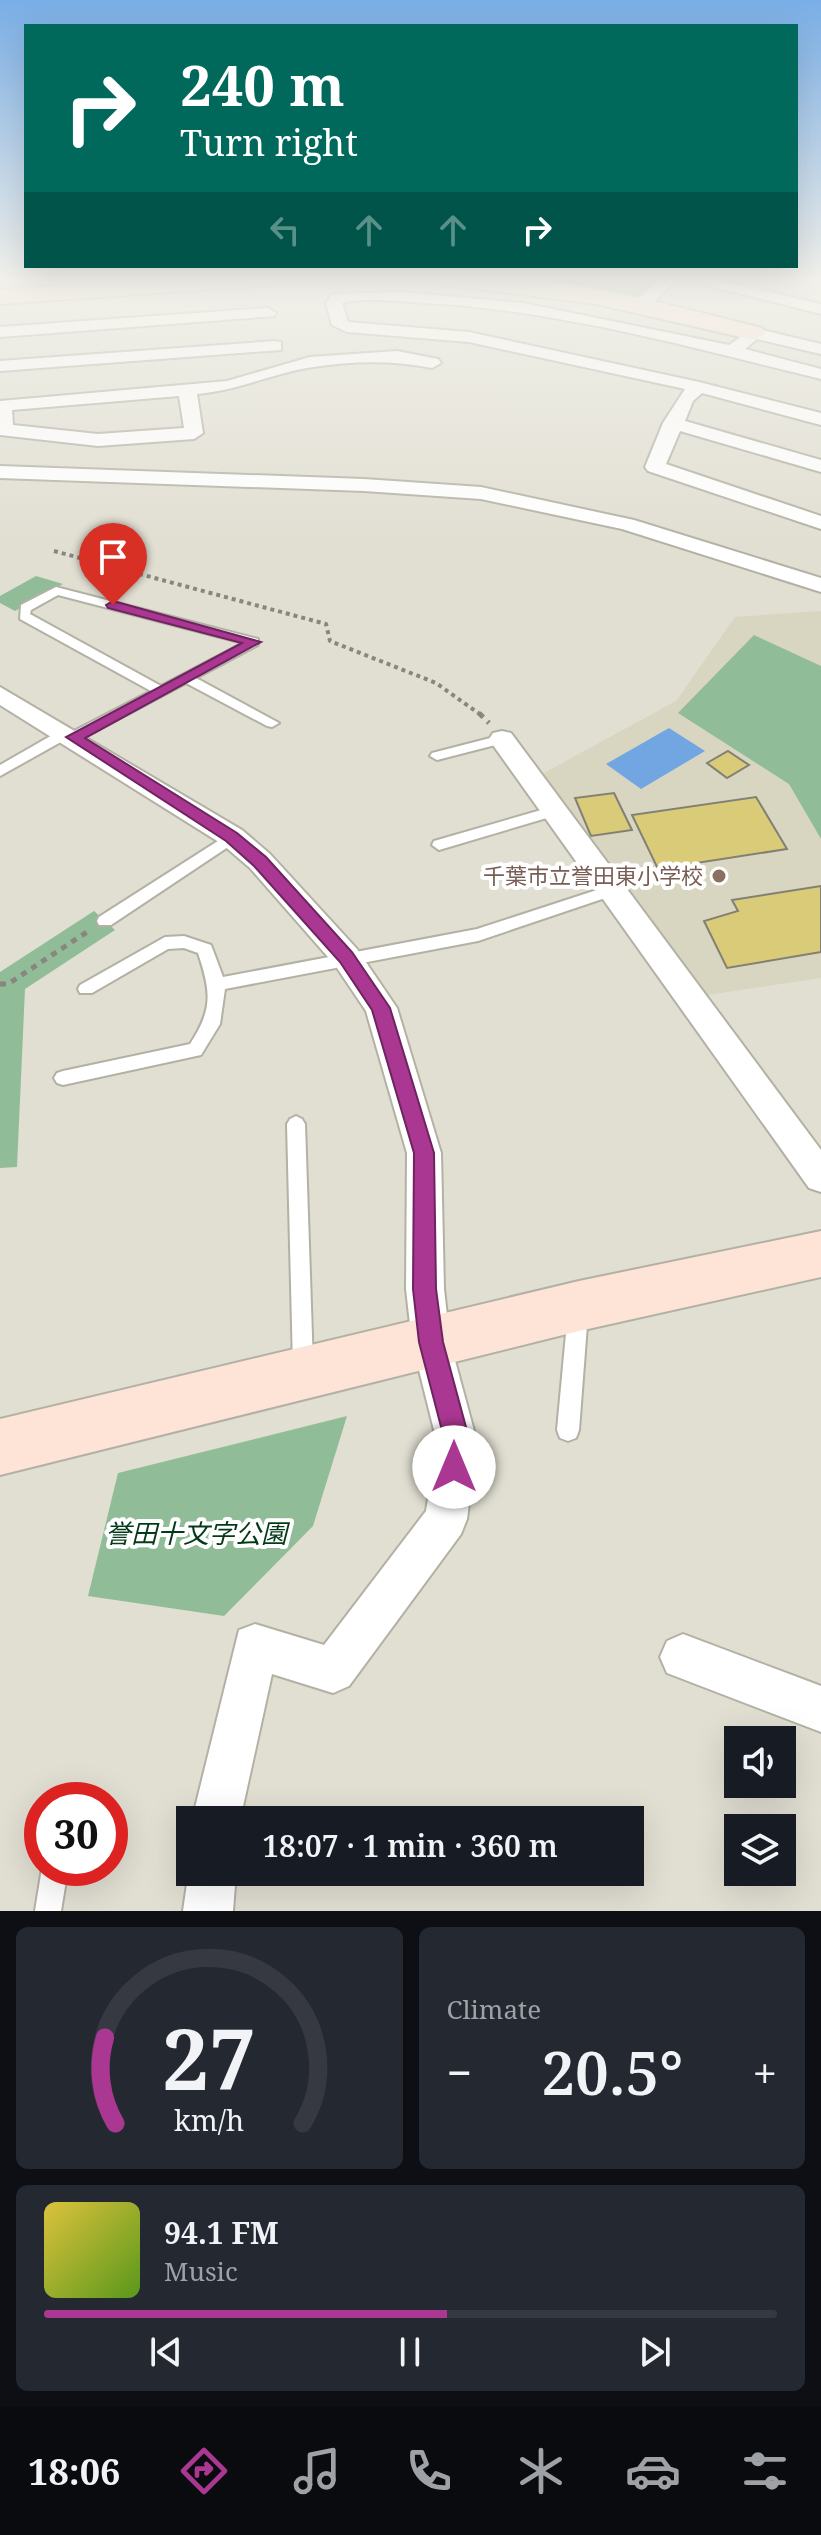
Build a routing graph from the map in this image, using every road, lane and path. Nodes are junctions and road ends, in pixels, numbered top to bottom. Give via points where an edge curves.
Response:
1 (293, 366) edge
2 (605, 366) edge
3 (791, 366) edge
4 (281, 369) joint
5 (821, 374) edge
6 (699, 387) junction
7 (187, 391) junction
8 (2, 406) edge
9 (821, 419) edge
10 (672, 423) junction
11 (821, 466) edge
12 (0, 472) edge
13 (821, 523) edge
14 (54, 551) dead end
15 (821, 585) edge
16 (188, 679) junction
17 (159, 690) junction
18 (2, 697) edge
19 (272, 723) dead end
20 (70, 735) junction
21 (502, 739) junction
22 (437, 756) dead end
23 (0, 771) edge
24 (555, 811) junction
25 (232, 837) junction
26 (439, 845) dead end
27 (612, 890) junction
28 (105, 921) joint
29 (346, 957) junction
30 (0, 984) edge
31 (217, 984) junction
32 (86, 989) dead end
33 (63, 1078) dead end
34 (296, 1124) dead end
35 (821, 1177) edge
36 (821, 1254) edge
37 (579, 1306) junction
38 (431, 1342) junction
39 (303, 1375) junction
40 (568, 1430) dead end
41 (0, 1447) edge
42 (683, 1657) dead end
43 (821, 1709) edge
44 (219, 1806) edge
45 (52, 1886) edge
46 (210, 1886) edge
47 (48, 1911) edge
48 (208, 1911) edge

1 - 4 street
2 - 6 street
3 - 5 street
4 - 7 street via 248,382
6 - 9 street
6 - 10 street
7 - 8 street
7 - 8 street via 194,433 98,440 4,430
10 - 11 street
10 - 13 street via 655,467
12 - 15 street via 481,493 627,524
14 - 21 path via 326,624 330,641 462,697
16 - 17 lane
16 - 17 lane via 254,642 56,591 25,608 24,616
16 - 19 lane
17 - 20 lane
18 - 20 street
20 - 23 lane
20 - 25 street
21 - 22 lane
21 - 24 street
24 - 26 lane
24 - 27 street
25 - 28 lane
25 - 29 street
27 - 29 lane via 478,935
27 - 35 street
28 - 30 path via 8,984
29 - 31 lane
29 - 38 street via 381,1008 424,1153 425,1289
31 - 32 lane via 205,949 184,942 165,943
31 - 33 lane via 212,1024 195,1050
34 - 39 lane
36 - 37 street
37 - 38 street
37 - 40 lane
38 - 39 street
38 - 44 street via 457,1442 446,1519 333,1670 255,1646
39 - 41 street
42 - 43 street
45 - 47 lane
46 - 48 street

